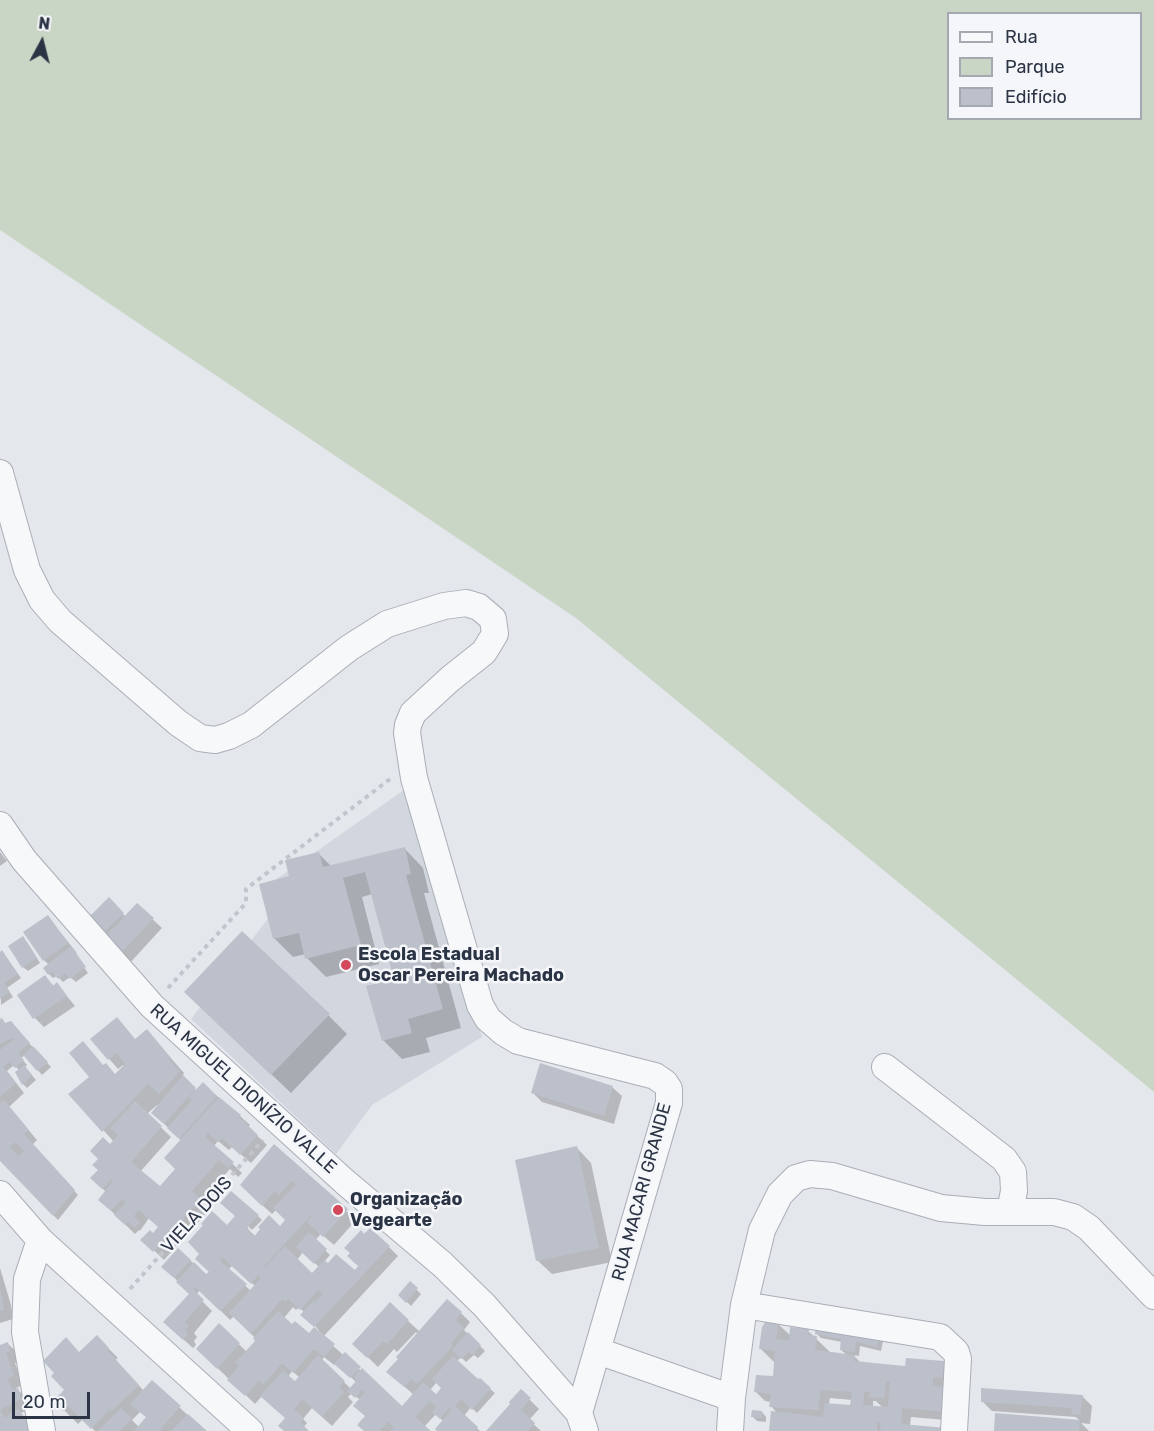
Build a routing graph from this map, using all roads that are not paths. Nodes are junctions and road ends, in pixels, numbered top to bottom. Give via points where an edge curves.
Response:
1 (0, 473) edge
2 (0, 825) edge
3 (885, 1067) dead end
4 (0, 1194) edge
5 (1010, 1211) junction
6 (40, 1240) junction
7 (1154, 1296) edge
8 (744, 1305) junction
9 (598, 1351) junction
10 (732, 1398) junction
11 (582, 1422) edge
12 (42, 1431) edge
13 (250, 1431) edge
14 (730, 1431) edge
15 (954, 1431) edge

1 - 9 street, RUA MACARI GRANDE via 27,570 42,600 60,621 200,738 215,740 251,725 349,648 387,624 466,603 494,619 495,634 484,652 410,717 407,732 411,763 480,1005 488,1019 519,1041 655,1076 669,1089 669,1103
2 - 11 street, RUA MIGUEL DIONÍZIO VALLE via 24,860 152,1006 468,1288
3 - 5 street via 1004,1159 1013,1172
4 - 6 street
5 - 7 street via 1054,1212 1073,1217 1089,1228
5 - 8 street via 941,1208 832,1176 810,1174 796,1178 780,1194 762,1230
6 - 12 street via 27,1279 25,1332
6 - 13 street
8 - 10 street
8 - 15 street via 939,1338 948,1343 958,1359
9 - 10 street
9 - 11 street, RUA MACARI GRANDE
10 - 14 street

